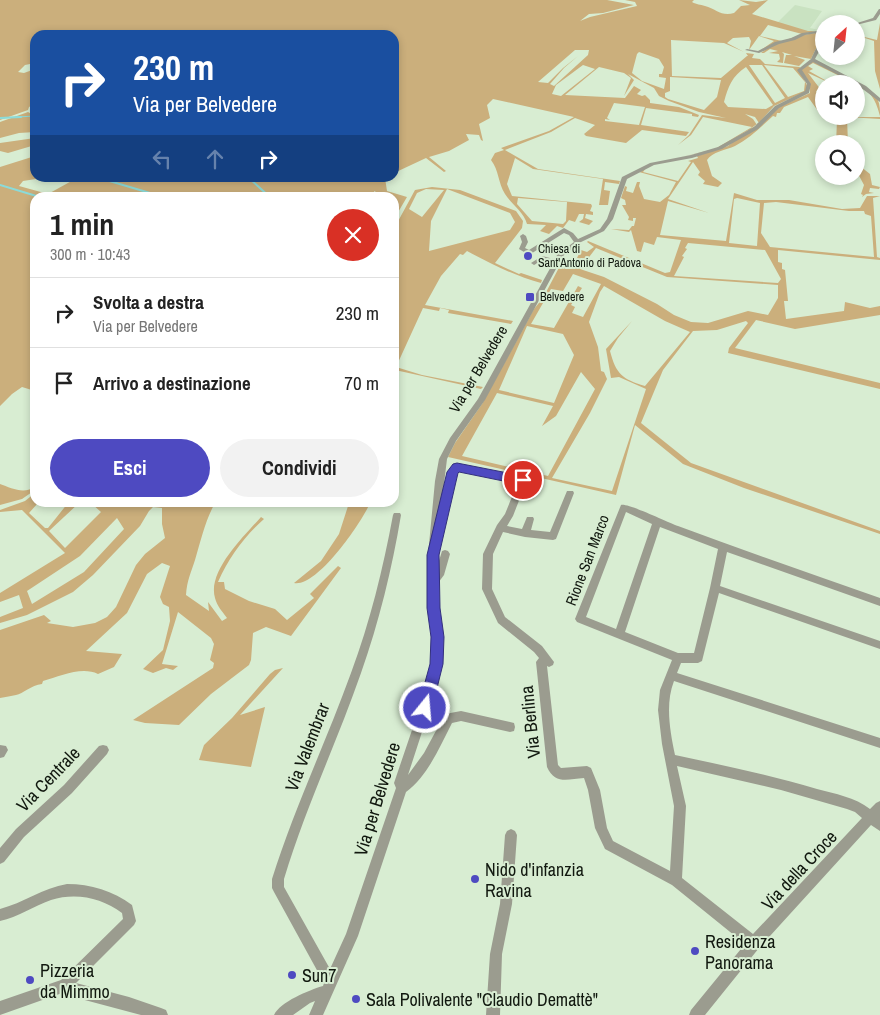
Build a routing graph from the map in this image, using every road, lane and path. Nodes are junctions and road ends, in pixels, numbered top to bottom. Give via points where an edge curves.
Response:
1 (880, 10) edge
2 (865, 22) edge
3 (815, 32) edge
4 (747, 50) dead end
5 (815, 54) edge
6 (813, 60) junction
7 (880, 101) edge
8 (523, 236) dead end
9 (577, 242) junction
10 (557, 262) junction
11 (534, 263) dead end
12 (570, 493) dead end
13 (397, 515) dead end
14 (530, 519) dead end
15 (657, 522) junction
16 (500, 528) junction
17 (524, 534) junction
18 (722, 547) junction
19 (445, 554) dead end
20 (433, 555) junction
21 (432, 582) junction
22 (716, 588) junction
23 (880, 602) edge
24 (620, 634) junction
25 (880, 645) edge
26 (678, 658) junction
27 (544, 659) joint
28 (675, 677) dead end
29 (510, 727) dead end
30 (880, 743) edge
31 (103, 750) dead end
32 (670, 759) junction
33 (402, 788) junction
34 (880, 807) edge
35 (875, 821) edge
36 (511, 835) dead end
37 (0, 858) edge
38 (676, 881) junction
39 (0, 915) edge
40 (754, 943) junction
41 (65, 985) junction
42 (328, 986) junction
43 (0, 1008) edge
44 (161, 1015) edge
45 (281, 1015) edge
46 (316, 1015) edge
47 (493, 1015) edge
48 (696, 1015) edge

1 - 2 street via 875,19
3 - 4 street via 777,43 759,52
5 - 6 street
6 - 7 street via 864,87
6 - 9 street, Via per Belvedere via 800,70 809,84 807,92 777,107 750,132 717,150 652,164 626,176 605,225 599,232
8 - 9 street via 522,249 529,253 564,230
9 - 10 street, Via per Belvedere via 560,255
10 - 11 street via 542,258
10 - 20 street, Via per Belvedere via 482,400 446,453 439,481
12 - 17 street via 553,536
13 - 42 street, Via Valembrar via 386,572 356,671 278,879 278,888
14 - 17 street
15 - 18 street, Rione San Marco
15 - 24 street
15 - 24 street, Rione San Marco via 624,507 622,509 580,619
16 - 17 street
16 - 20 street, Via per Belvedere via 509,516 523,480 457,467 453,472
16 - 27 street, Via per Belvedere via 488,554 487,589 501,620
18 - 22 street
18 - 23 street, Rione San Marco
19 - 21 street via 439,575
20 - 21 street, Via per Belvedere
21 - 33 street, Via per Belvedere via 436,664 432,686 400,783
22 - 25 street
22 - 26 street via 698,658
24 - 26 street, Rione San Marco
26 - 32 street via 665,690 663,710
27 - 38 street, Via Berlina via 553,767 559,774 587,772 593,782 603,836 609,845
28 - 30 street
29 - 33 street via 461,716 449,718 416,776
31 - 37 street, Via Centrale via 62,795 20,833
32 - 35 street via 848,803
32 - 38 street via 681,817
33 - 42 street, Via per Belvedere via 363,908
34 - 35 street, Via della Croce
35 - 40 street, Via della Croce
36 - 47 street via 506,904 496,954
38 - 40 street, Via Berlina
39 - 41 street via 60,892 91,891 120,902 128,909 130,921
40 - 48 street, Via della Croce
41 - 43 street
41 - 44 street
42 - 45 street
42 - 46 street, Via per Belvedere

